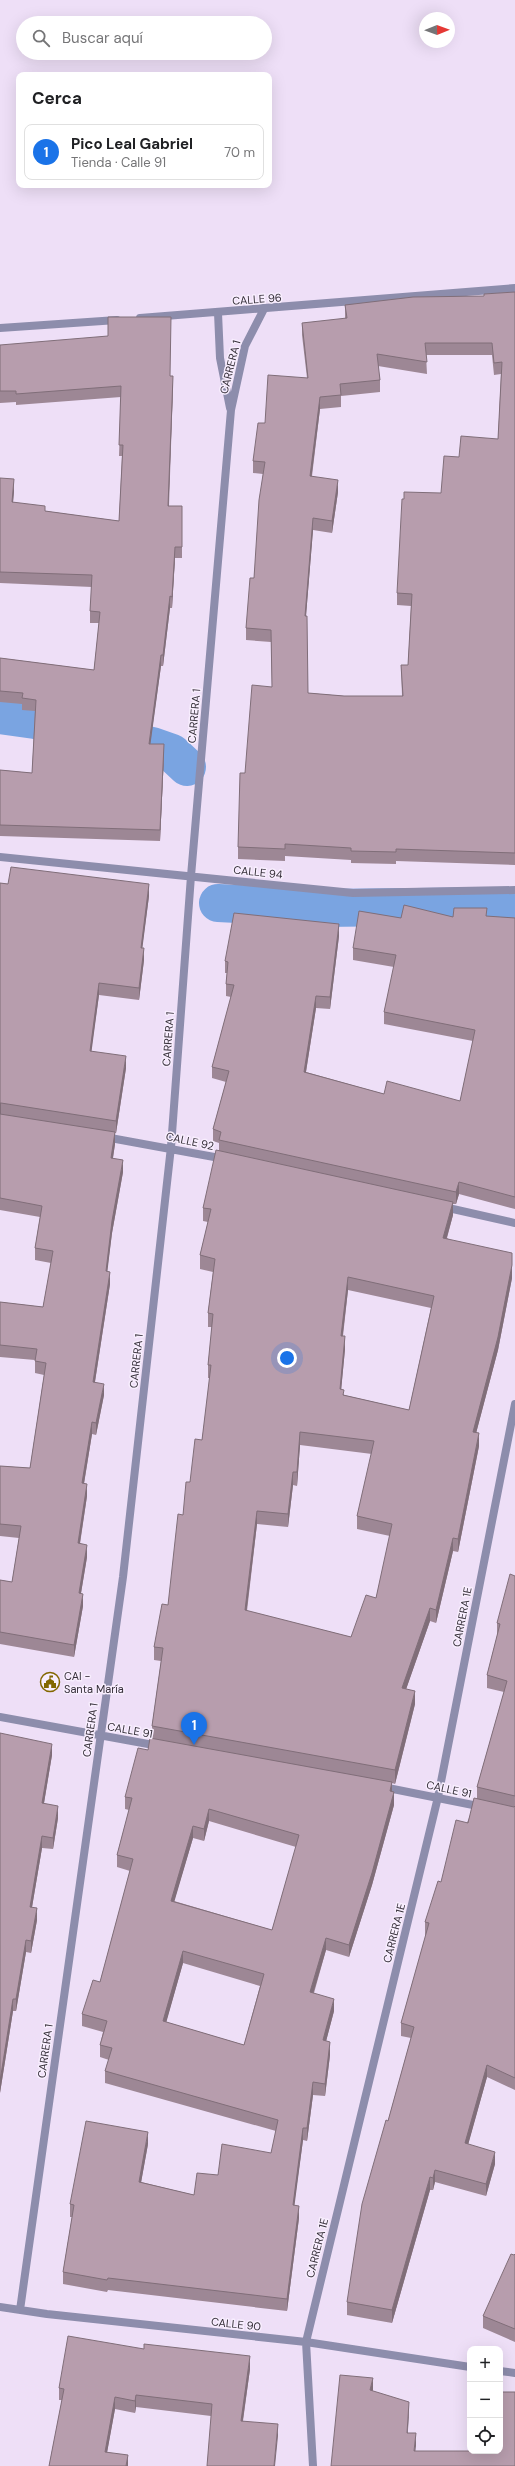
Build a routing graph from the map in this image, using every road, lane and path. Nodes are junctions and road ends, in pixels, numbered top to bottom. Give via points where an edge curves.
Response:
1 (515, 288) edge
2 (264, 309) junction
3 (218, 313) junction
4 (0, 328) edge
5 (231, 410) junction
6 (0, 857) edge
7 (191, 876) junction
8 (515, 890) edge
9 (93, 1135) edge
10 (171, 1147) junction
11 (232, 1161) edge
12 (438, 1206) edge
13 (515, 1223) edge
14 (515, 1404) edge
15 (0, 1717) edge
16 (101, 1736) junction
17 (171, 1749) edge
18 (375, 1786) edge
19 (438, 1798) junction
20 (492, 1809) edge
21 (0, 2307) edge
22 (20, 2310) junction
23 (306, 2342) junction
24 (467, 2367) edge
25 (503, 2372) edge
26 (515, 2374) edge
27 (313, 2466) edge

1 - 2 street, CALLE 96
2 - 3 street, CALLE 96
2 - 5 street, CARRERA 1 via 245,346
3 - 4 street, CALLE 96
3 - 5 street, CARRERA 1 via 220,358
5 - 7 street, CARRERA 1
6 - 7 street, CALLE 94
7 - 8 street, CALLE 94 via 354,893
7 - 10 street, CARRERA 1
9 - 10 street, CALLE 92
10 - 11 street, CALLE 92
10 - 16 street, CARRERA 1 via 123,1577
12 - 13 street
14 - 19 street, CARRERA 1E
15 - 16 street, CALLE 91
16 - 17 street, CALLE 91
16 - 22 street, CARRERA 1
18 - 19 street, CALLE 91
19 - 20 street, CALLE 91
19 - 23 street, CARRERA 1E
21 - 22 street, CALLE 90
22 - 23 street, CALLE 90
23 - 24 street, CALLE 90
23 - 27 street, CARRERA 1E
25 - 26 street

